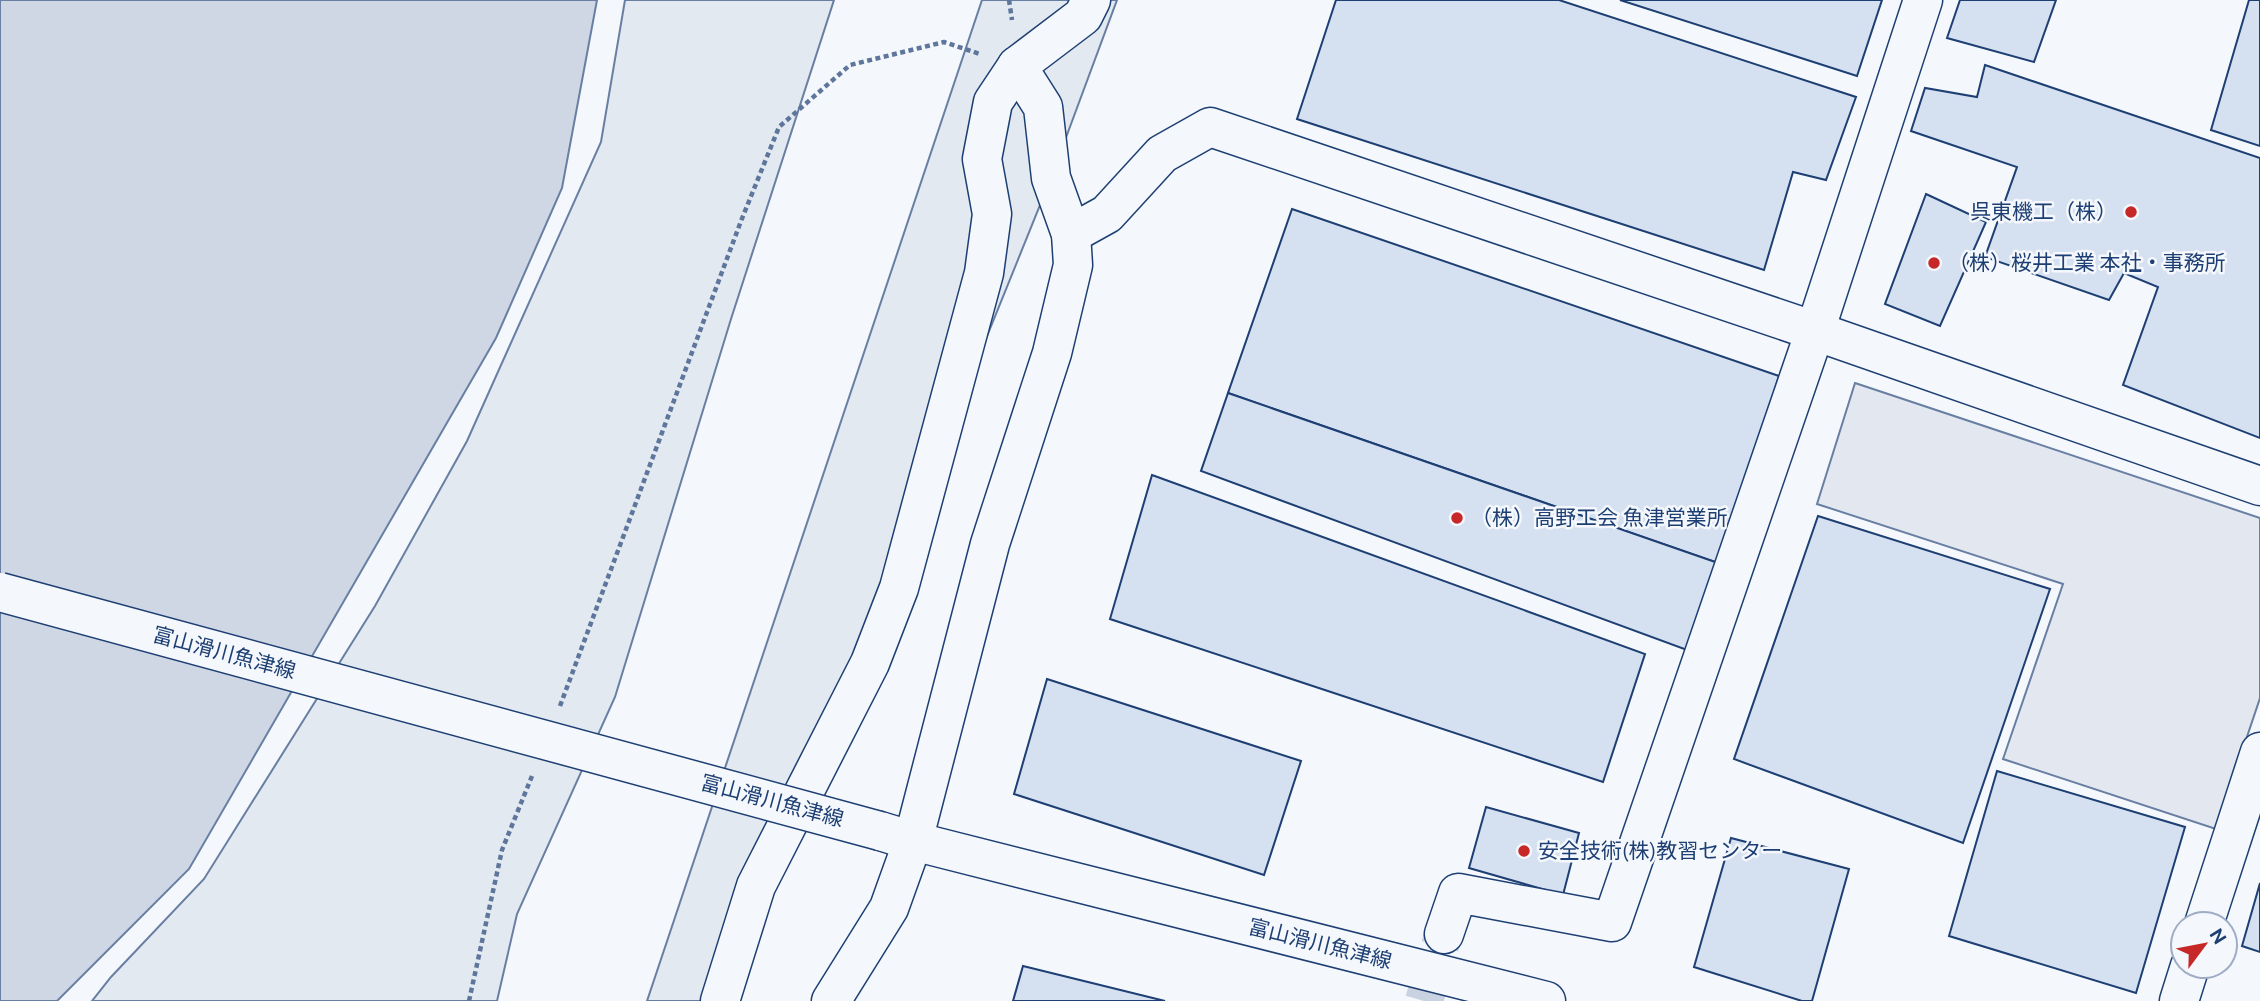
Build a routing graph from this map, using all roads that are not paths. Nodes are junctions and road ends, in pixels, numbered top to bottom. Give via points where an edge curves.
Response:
1 (1091, 0) edge
2 (1923, 0) edge
3 (1017, 66) junction
4 (1070, 234) junction
5 (1815, 331) junction
6 (2260, 485) edge
7 (0, 592) edge
8 (2260, 752) edge
9 (896, 836) junction
10 (2209, 910) edge
11 (1444, 934) tunnel mouth
12 (2186, 980) edge
13 (720, 1001) edge
14 (831, 1001) edge
15 (1546, 1001) edge
16 (2179, 1001) edge

1 - 3 street via 1083,16
2 - 5 street
3 - 4 street via 1043,107 1051,178
3 - 13 street via 993,102 982,159 992,214 984,273 899,588 870,663 756,886
4 - 5 street via 1107,214 1162,154 1210,127
4 - 9 street via 1073,265 1052,353
5 - 6 street
5 - 11 street via 1612,922 1458,894
7 - 9 street, 富山滑川魚津線, bridge
8 - 10 street
9 - 14 street via 889,908
9 - 15 street, 富山滑川魚津線
12 - 16 street

